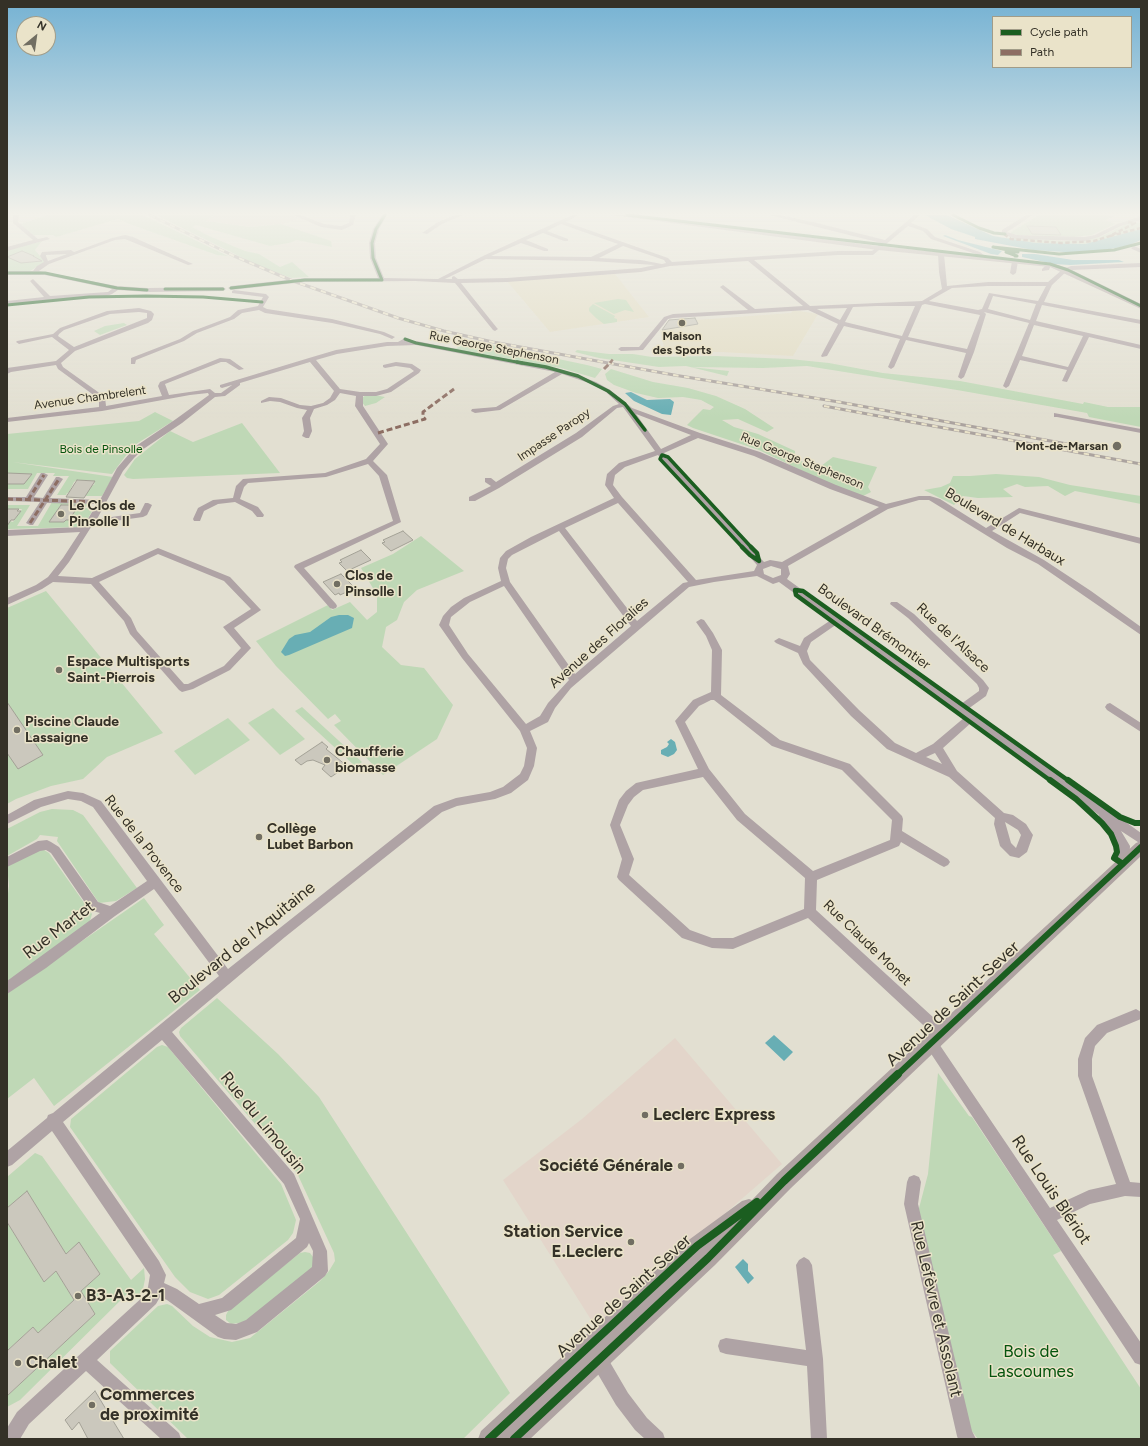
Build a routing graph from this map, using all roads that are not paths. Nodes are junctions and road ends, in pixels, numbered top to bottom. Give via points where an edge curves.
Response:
1 (34, 282) edge
2 (92, 282) edge
3 (288, 282) edge
4 (458, 282) edge
5 (778, 282) edge
6 (944, 282) edge
7 (1094, 282) edge
8 (1050, 284) joint
9 (723, 287) dead end
10 (117, 288) junction
11 (945, 288) junction
12 (235, 290) junction
13 (48, 298) junction
14 (924, 302) junction
15 (7, 303) edge
16 (1040, 303) junction
17 (851, 306) junction
18 (1141, 307) edge
19 (260, 308) junction
20 (809, 308) junction
21 (753, 311) junction
22 (984, 312) junction
23 (1032, 322) junction
24 (1141, 322) edge
25 (842, 323) junction
26 (495, 329) dead end
27 (55, 335) junction
28 (1088, 335) junction
29 (904, 338) junction
30 (391, 340) junction
31 (19, 342) dead end
32 (1141, 347) edge
33 (621, 349) dead end
34 (72, 350) junction
35 (970, 352) junction
36 (824, 356) dead end
37 (1017, 357) junction
38 (311, 359) junction
39 (58, 363) junction
40 (133, 363) dead end
41 (386, 366) dead end
42 (891, 367) dead end
43 (241, 369) dead end
44 (1069, 369) junction
45 (561, 371) junction
46 (7, 372) edge
47 (961, 377) dead end
48 (1065, 381) dead end
49 (1006, 386) dead end
50 (218, 391) junction
51 (338, 391) junction
52 (360, 394) junction
53 (167, 398) junction
54 (262, 402) dead end
55 (628, 407) junction
56 (312, 408) junction
57 (102, 409) junction
58 (475, 411) dead end
59 (1057, 415) dead end
60 (7, 420) edge
61 (1141, 431) edge
62 (697, 435) junction
63 (306, 436) dead end
64 (660, 453) junction
65 (369, 461) junction
66 (44, 475) dead end
67 (59, 479) dead end
68 (488, 480) dead end
69 (496, 486) junction
70 (7, 499) edge
71 (472, 499) dead end
72 (619, 499) junction
73 (28, 500) junction
74 (44, 500) junction
75 (236, 500) junction
76 (102, 502) junction
77 (148, 505) dead end
78 (885, 507) junction
79 (260, 515) dead end
80 (197, 519) dead end
81 (30, 523) dead end
82 (88, 526) junction
83 (560, 528) junction
84 (7, 532) edge
85 (986, 532) junction
86 (1141, 541) edge
87 (782, 566) junction
88 (761, 569) junction
89 (51, 579) junction
90 (781, 579) junction
91 (94, 581) junction
92 (506, 582) junction
93 (694, 582) junction
94 (7, 602) edge
95 (894, 604) dead end
96 (333, 606) dead end
97 (837, 620) junction
98 (701, 622) dead end
99 (636, 627) junction
100 (1141, 632) edge
101 (779, 640) dead end
102 (802, 651) junction
103 (575, 681) junction
104 (716, 696) junction
105 (1110, 708) dead end
106 (960, 709) junction
107 (972, 717) junction
108 (1141, 728) edge
109 (524, 729) junction
110 (937, 747) junction
111 (917, 757) junction
112 (705, 772) junction
113 (953, 774) junction
114 (1077, 793) junction
115 (1001, 817) dead end
116 (7, 820) edge
117 (896, 833) junction
118 (1141, 839) edge
119 (1141, 846) edge
120 (7, 862) edge
121 (944, 862) dead end
122 (1123, 864) junction
123 (811, 878) junction
124 (155, 882) junction
125 (111, 912) junction
126 (810, 912) junction
127 (228, 978) junction
128 (7, 988) edge
129 (1136, 1015) dead end
130 (164, 1031) junction
131 (936, 1038) junction
132 (53, 1120) junction
133 (7, 1160) edge
134 (784, 1181) junction
135 (914, 1182) dead end
136 (1125, 1189) junction
137 (1141, 1190) edge
138 (1047, 1217) junction
139 (307, 1219) junction
140 (804, 1265) dead end
141 (156, 1288) junction
142 (197, 1312) junction
143 (597, 1338) junction
144 (726, 1346) dead end
145 (1141, 1357) edge
146 (814, 1359) junction
147 (86, 1360) junction
148 (598, 1360) junction
149 (966, 1438) edge
150 (10, 1439) edge
151 (173, 1439) edge
152 (489, 1439) edge
153 (514, 1439) edge
154 (657, 1439) edge
155 (819, 1439) edge

1 - 13 street
2 - 10 street
3 - 12 street
4 - 26 street
5 - 20 street
6 - 11 street
7 - 18 main road
8 - 11 street via 988,284
8 - 16 street
9 - 21 street
10 - 12 street
10 - 13 street via 104,294
11 - 14 street
12 - 19 street via 264,295 266,297
13 - 15 street
14 - 17 street
14 - 22 street
14 - 29 street via 919,304
16 - 22 street via 991,294
16 - 23 street
16 - 24 street
17 - 20 street
17 - 25 street
19 - 30 street via 269,312 332,321 382,333
19 - 40 street via 240,311 232,318 194,332 182,340 133,360
20 - 21 street
20 - 25 street
21 - 33 street via 666,318 641,349
22 - 23 street
22 - 35 street
23 - 28 street
23 - 37 street
25 - 29 street
25 - 36 street
27 - 31 street
27 - 34 street
27 - 34 street via 62,329 109,312 139,310 151,314 146,322
28 - 32 street
28 - 44 street
29 - 35 street
29 - 42 street
30 - 38 street, Avenue Chambrelent
30 - 45 street, Rue George Stephenson
34 - 39 street
35 - 47 street
37 - 44 street
37 - 49 street
38 - 50 street, Avenue Chambrelent
38 - 51 street
39 - 46 street
39 - 57 street via 60,368 103,398
41 - 52 street via 396,364 412,366 418,370 389,391
43 - 53 street via 228,360 220,360 162,384
44 - 48 street
45 - 55 street, Rue George Stephenson via 594,383
45 - 58 street via 498,409
50 - 53 street, Avenue Chambrelent
50 - 76 street via 130,456
51 - 52 street
51 - 56 street via 333,399
52 - 65 street via 360,406 384,444
53 - 57 street, Avenue Chambrelent
54 - 56 street via 285,400 299,407
55 - 62 street, Rue George Stephenson
55 - 64 street
55 - 69 street, Impasse Paropy via 615,407 579,435
56 - 63 street via 306,418
57 - 60 street, Avenue Chambrelent
59 - 61 street
62 - 64 street
62 - 78 street, Rue George Stephenson via 757,454
64 - 72 street via 622,465 610,474 609,485
64 - 88 street
65 - 75 street via 326,475 246,481 240,486
65 - 96 street via 383,475 397,522 298,567
66 - 73 street
67 - 74 street
68 - 69 street
69 - 71 street, Impasse Paropy
70 - 73 street
72 - 83 street
72 - 93 street
73 - 74 street
74 - 76 street
74 - 81 street
75 - 79 street via 256,509
75 - 80 street via 216,502 201,510
76 - 82 street
77 - 82 street via 143,515
78 - 85 street, Boulevard de Harbaux via 919,498 930,498
78 - 87 street, Boulevard de Harbaux
82 - 84 street
82 - 89 street
83 - 92 street via 534,539 504,558 502,568
83 - 99 street
85 - 86 street via 1019,510
85 - 100 street, Boulevard de Harbaux via 1041,562
87 - 88 street via 770,563
87 - 90 street via 786,574
88 - 90 street via 768,580
88 - 93 street, Avenue des Floralies
89 - 91 street
89 - 94 street
90 - 97 street, Boulevard Brémontier
91 - 91 street via 158,550 227,579 257,610 228,627 246,648 227,668 190,687 182,688 133,632 128,620
92 - 103 street
92 - 109 street via 454,609 447,616 444,625 465,656
93 - 99 street, Avenue des Floralies via 686,585
95 - 106 street, Rue de l'Alsace via 911,616 984,688 983,693
97 - 102 street via 807,640
97 - 106 street, Boulevard Brémontier
98 - 104 street via 717,650
99 - 103 street, Avenue des Floralies
101 - 102 street
102 - 111 street via 806,662 881,738 899,751
103 - 109 street, Avenue des Floralies via 551,706 544,719
104 - 112 street via 696,703 680,721
104 - 117 street via 776,743 846,767 898,819
105 - 108 street
106 - 107 street, Boulevard Brémontier
107 - 110 street
107 - 114 street, Boulevard Brémontier
109 - 127 street, Boulevard de l'Aquitaine via 532,748 529,766 517,784 492,796 456,802 438,809
110 - 111 street
110 - 113 street
111 - 113 street
112 - 123 street via 741,817 802,866
112 - 126 street via 640,786 622,803 615,825 628,859 623,877 686,934 712,943 733,944
113 - 115 street
114 - 118 street, Boulevard Brémontier
114 - 122 street, Boulevard Brémontier via 1120,837 1124,846
116 - 124 street, Rue de la Provence via 45,800 68,795 83,797 97,804
117 - 121 street
117 - 123 street via 895,843
119 - 122 main road, Avenue de Saint-Sever
120 - 125 street, Rue Martet via 38,846 47,845 55,850 94,906
122 - 131 main road, Avenue de Saint-Sever
123 - 126 street, Rue Claude Monet
124 - 125 street, Rue Martet
124 - 127 street, Rue de la Provence
125 - 128 street, Rue Martet
126 - 131 street, Rue Claude Monet
127 - 130 street, Boulevard de l'Aquitaine
129 - 136 street via 1102,1029 1090,1044 1085,1059 1085,1076
130 - 132 street, Boulevard de l'Aquitaine
130 - 139 street, Rue du Limousin via 289,1179
131 - 134 main road, Avenue de Saint-Sever
131 - 138 street, Rue Louis Blériot
132 - 133 street, Boulevard de l'Aquitaine
132 - 141 street via 154,1266 158,1275
134 - 143 main road, Avenue de Saint-Sever via 697,1246
134 - 148 main road, Avenue de Saint-Sever via 708,1258
135 - 149 street, Rue Lefèvre et Assolant via 911,1204
136 - 137 street
136 - 138 street via 1089,1197
138 - 145 street, Rue Louis Blériot
139 - 142 street via 302,1242 226,1305
139 - 142 street, Rue du Limousin via 320,1251 320,1271 251,1326 236,1332 224,1331
140 - 146 street
141 - 142 street via 172,1294
141 - 147 street via 151,1299
143 - 148 street
143 - 152 main road, Avenue de Saint-Sever
144 - 146 street
146 - 155 street
147 - 150 street via 23,1418
147 - 151 street
148 - 153 main road, Avenue de Saint-Sever
148 - 154 street via 622,1399 641,1424

